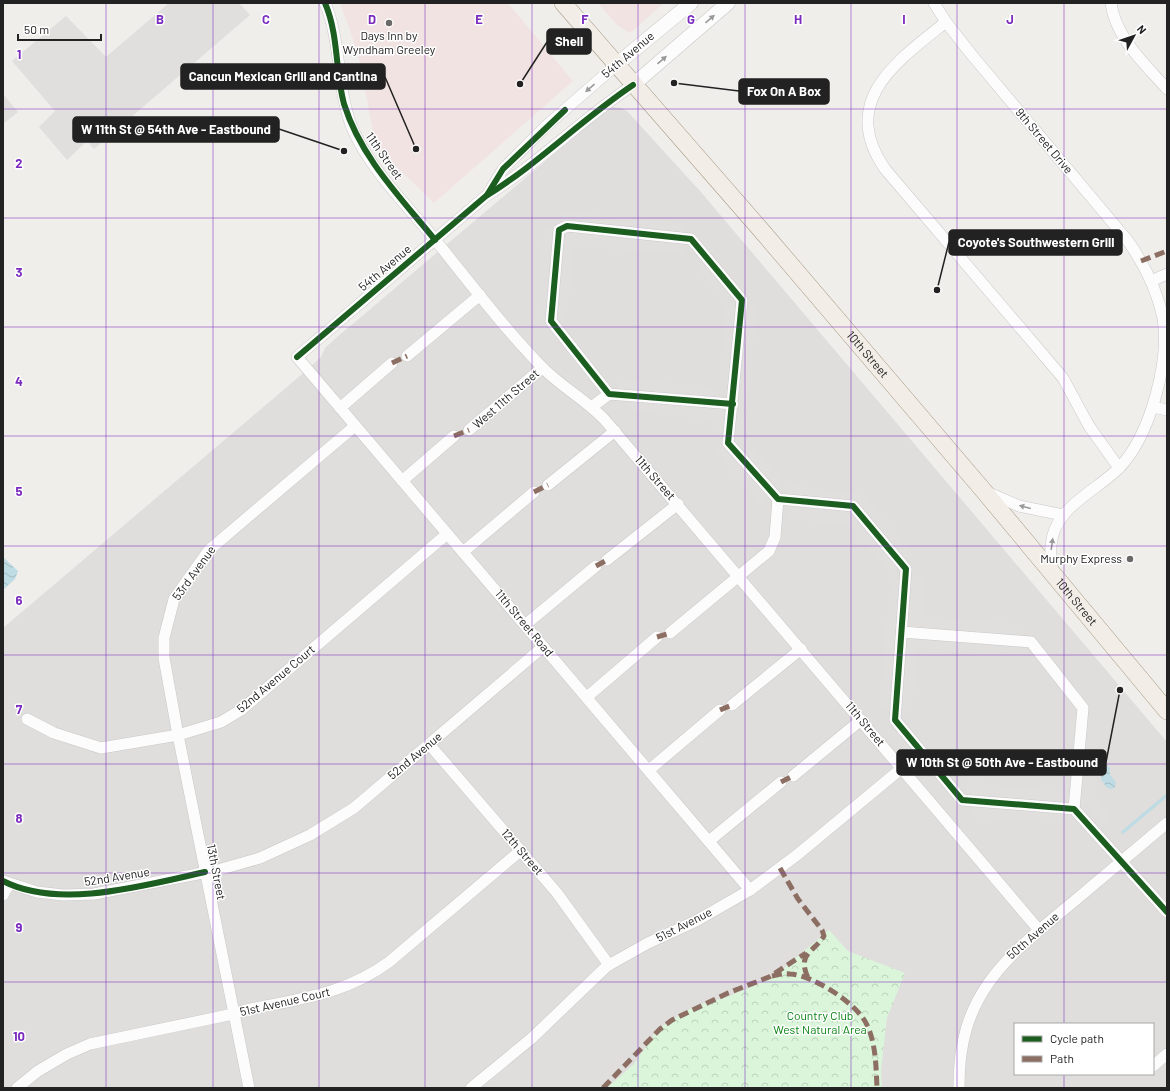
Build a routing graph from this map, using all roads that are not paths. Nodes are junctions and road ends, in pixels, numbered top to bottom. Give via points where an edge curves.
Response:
1 (325, 3) edge
2 (563, 3) edge
3 (691, 3) edge
4 (728, 3) edge
5 (934, 3) edge
6 (1111, 3) edge
7 (946, 22) junction
8 (616, 65) junction
9 (633, 85) junction
10 (1167, 89) edge
11 (486, 196) junction
12 (435, 240) junction
13 (1167, 274) edge
14 (1151, 281) junction
15 (480, 296) junction
16 (407, 356) dead end
17 (297, 357) joint
18 (392, 363) dead end
19 (542, 368) junction
20 (609, 394) junction
21 (733, 404) junction
22 (593, 406) junction
23 (1152, 407) junction
24 (340, 408) junction
25 (1167, 410) edge
26 (355, 426) junction
27 (469, 430) dead end
28 (615, 431) junction
29 (454, 436) dead end
30 (1119, 468) junction
31 (402, 481) junction
32 (548, 486) dead end
33 (983, 490) junction
34 (534, 492) dead end
35 (778, 499) junction
36 (678, 504) junction
37 (1063, 515) junction
38 (447, 534) junction
39 (463, 552) junction
40 (607, 560) dead end
41 (596, 566) dead end
42 (1053, 575) junction
43 (739, 576) junction
44 (526, 626) junction
45 (902, 632) junction
46 (670, 633) dead end
47 (657, 638) dead end
48 (544, 647) junction
49 (801, 649) junction
50 (587, 697) junction
51 (732, 705) dead end
52 (720, 710) dead end
53 (1167, 711) edge
54 (27, 719) dead end
55 (861, 720) junction
56 (178, 735) junction
57 (429, 744) junction
58 (928, 758) junction
59 (649, 770) junction
60 (905, 772) junction
61 (793, 776) dead end
62 (781, 782) dead end
63 (1074, 809) junction
64 (1167, 823) edge
65 (709, 842) junction
66 (520, 851) junction
67 (1122, 861) junction
68 (205, 872) junction
69 (6, 883) edge
70 (750, 890) junction
71 (3, 895) edge
72 (1167, 912) edge
73 (1038, 930) junction
74 (609, 965) junction
75 (233, 1014) junction
76 (1167, 1054) edge
77 (1154, 1065) edge
78 (17, 1088) edge
79 (249, 1088) edge
80 (471, 1088) edge
81 (959, 1088) edge

1 - 12 street, 11th Street via 331,17 344,102 353,129 375,167
2 - 8 main road, 10th Street
3 - 8 street, 54th Avenue
9 -> 4 street, 54th Avenue
5 - 7 street, 9th Street Drive
6 - 10 street via 1112,14 1126,41
7 - 14 street, 9th Street Drive via 1128,241 1142,261
7 - 30 street via 888,71 878,83 869,113 868,125 872,146 885,169 1063,378 1089,426
8 - 9 main road, 10th Street
8 -> 11 street, 54th Avenue via 545,127 503,169
9 - 11 street, 54th Avenue via 516,178
9 - 33 main road, 10th Street via 761,230
11 - 12 street, 54th Avenue
12 - 15 street, 11th Street
12 - 17 street, 54th Avenue
13 - 14 street
14 - 23 street via 1163,319 1165,353
15 - 16 street
15 - 19 street, 11th Street
17 - 24 street, 11th Street Road
18 - 24 street
19 - 22 street, 11th Street
19 - 27 street, West 11th Street
20 - 21 street
20 - 21 street via 551,321 559,230 567,226 691,238 742,300
20 - 22 street
21 - 35 street via 728,443
22 - 28 street, 11th Street
23 - 25 street
23 - 30 street via 1140,439
24 - 26 street, 11th Street Road
26 - 31 street, 11th Street Road
26 - 56 street, 53rd Avenue via 208,550 174,599 164,638 164,658
28 - 32 street
28 - 36 street, 11th Street
29 - 31 street
30 - 37 street
31 - 38 street, 11th Street Road
37 -> 33 street via 1019,506
33 - 42 main road, 10th Street
34 - 39 street
35 - 43 street via 773,544 769,551
35 - 45 street via 853,506 906,569
36 - 40 street
36 - 43 street, 11th Street
42 -> 37 street via 1051,542
38 - 39 street, 11th Street Road
38 - 56 street, 52nd Avenue Court via 241,710 221,722
39 - 44 street, 11th Street Road
41 - 44 street
42 - 53 main road, 10th Street
43 - 46 street
43 - 49 street, 11th Street
44 - 48 street, 11th Street Road
45 - 58 street via 895,720
45 - 63 street via 1031,642 1083,708
47 - 50 street
48 - 50 street, 11th Street Road
48 - 57 street, 52nd Avenue
49 - 51 street
49 - 55 street, 11th Street
50 - 59 street, 11th Street Road
52 - 59 street
54 - 56 street, 52nd Avenue Court via 54,733 101,748
55 - 60 street, 11th Street
55 - 61 street
56 - 68 street, 13th Street
57 - 66 street, 12th Street
57 - 68 street, 52nd Avenue via 354,808 310,835 260,858
58 - 60 street, 51st Avenue
58 - 63 street via 962,800
59 - 65 street, 11th Street Road
60 - 70 street, 51st Avenue
60 - 73 street, 11th Street
62 - 65 street
63 - 67 street
64 - 67 street, 50th Avenue
65 - 70 street, 11th Street Road
66 - 74 street, 12th Street via 557,893
66 - 75 street, 51st Avenue Court via 373,974 331,992
67 - 72 street
67 - 73 street, 50th Avenue
68 - 69 street, 52nd Avenue via 94,894 63,895 37,892
68 - 75 street, 13th Street
69 - 71 street, 52nd Avenue
70 - 74 street, 51st Avenue via 696,921 648,943
73 - 81 street, 50th Avenue via 1005,961 971,1012 959,1070
74 - 80 street, 51st Avenue via 527,1043
75 - 78 street, 51st Avenue Court via 90,1044 49,1064
75 - 79 street, 13th Street
76 - 77 street

